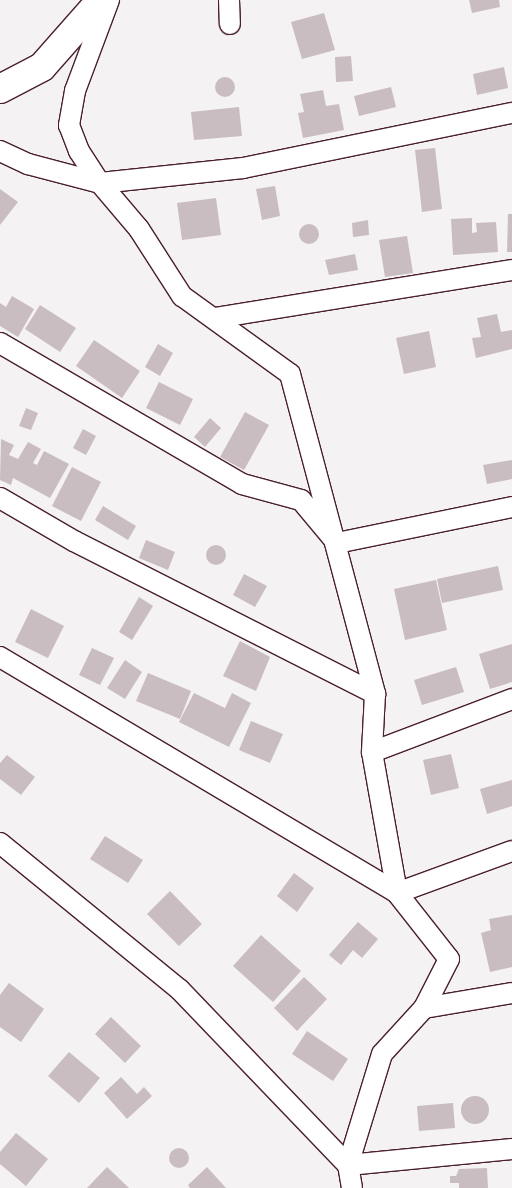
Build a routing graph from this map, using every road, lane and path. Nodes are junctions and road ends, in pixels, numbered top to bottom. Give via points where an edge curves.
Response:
1 (101, 0) edge
2 (109, 0) edge
3 (229, 0) edge
4 (230, 24) dead end
5 (0, 88) edge
6 (512, 113) edge
7 (0, 150) edge
8 (100, 183) junction
9 (512, 270) edge
10 (215, 318) junction
11 (0, 343) edge
12 (0, 498) edge
13 (512, 507) edge
14 (337, 543) junction
15 (0, 658) edge
16 (375, 694) junction
17 (512, 699) edge
18 (372, 752) junction
19 (0, 843) edge
20 (512, 851) edge
21 (397, 893) junction
22 (512, 993) edge
23 (424, 1008) junction
24 (512, 1148) edge
25 (348, 1165) junction
26 (352, 1188) edge

1 - 5 street via 42,67
2 - 8 street via 75,92 69,125 79,151
3 - 4 street
6 - 8 street via 243,168
7 - 8 street via 28,164
8 - 10 street via 139,229 182,296
9 - 10 street
10 - 14 street via 290,374
11 - 14 street via 242,484 301,500
12 - 16 street via 74,541
13 - 14 street
14 - 16 street
15 - 21 street
16 - 18 street
17 - 18 street
18 - 21 street
19 - 25 street via 180,990
20 - 21 street
21 - 23 street via 448,959
22 - 23 street
23 - 25 street via 382,1054
24 - 25 street
25 - 26 street

